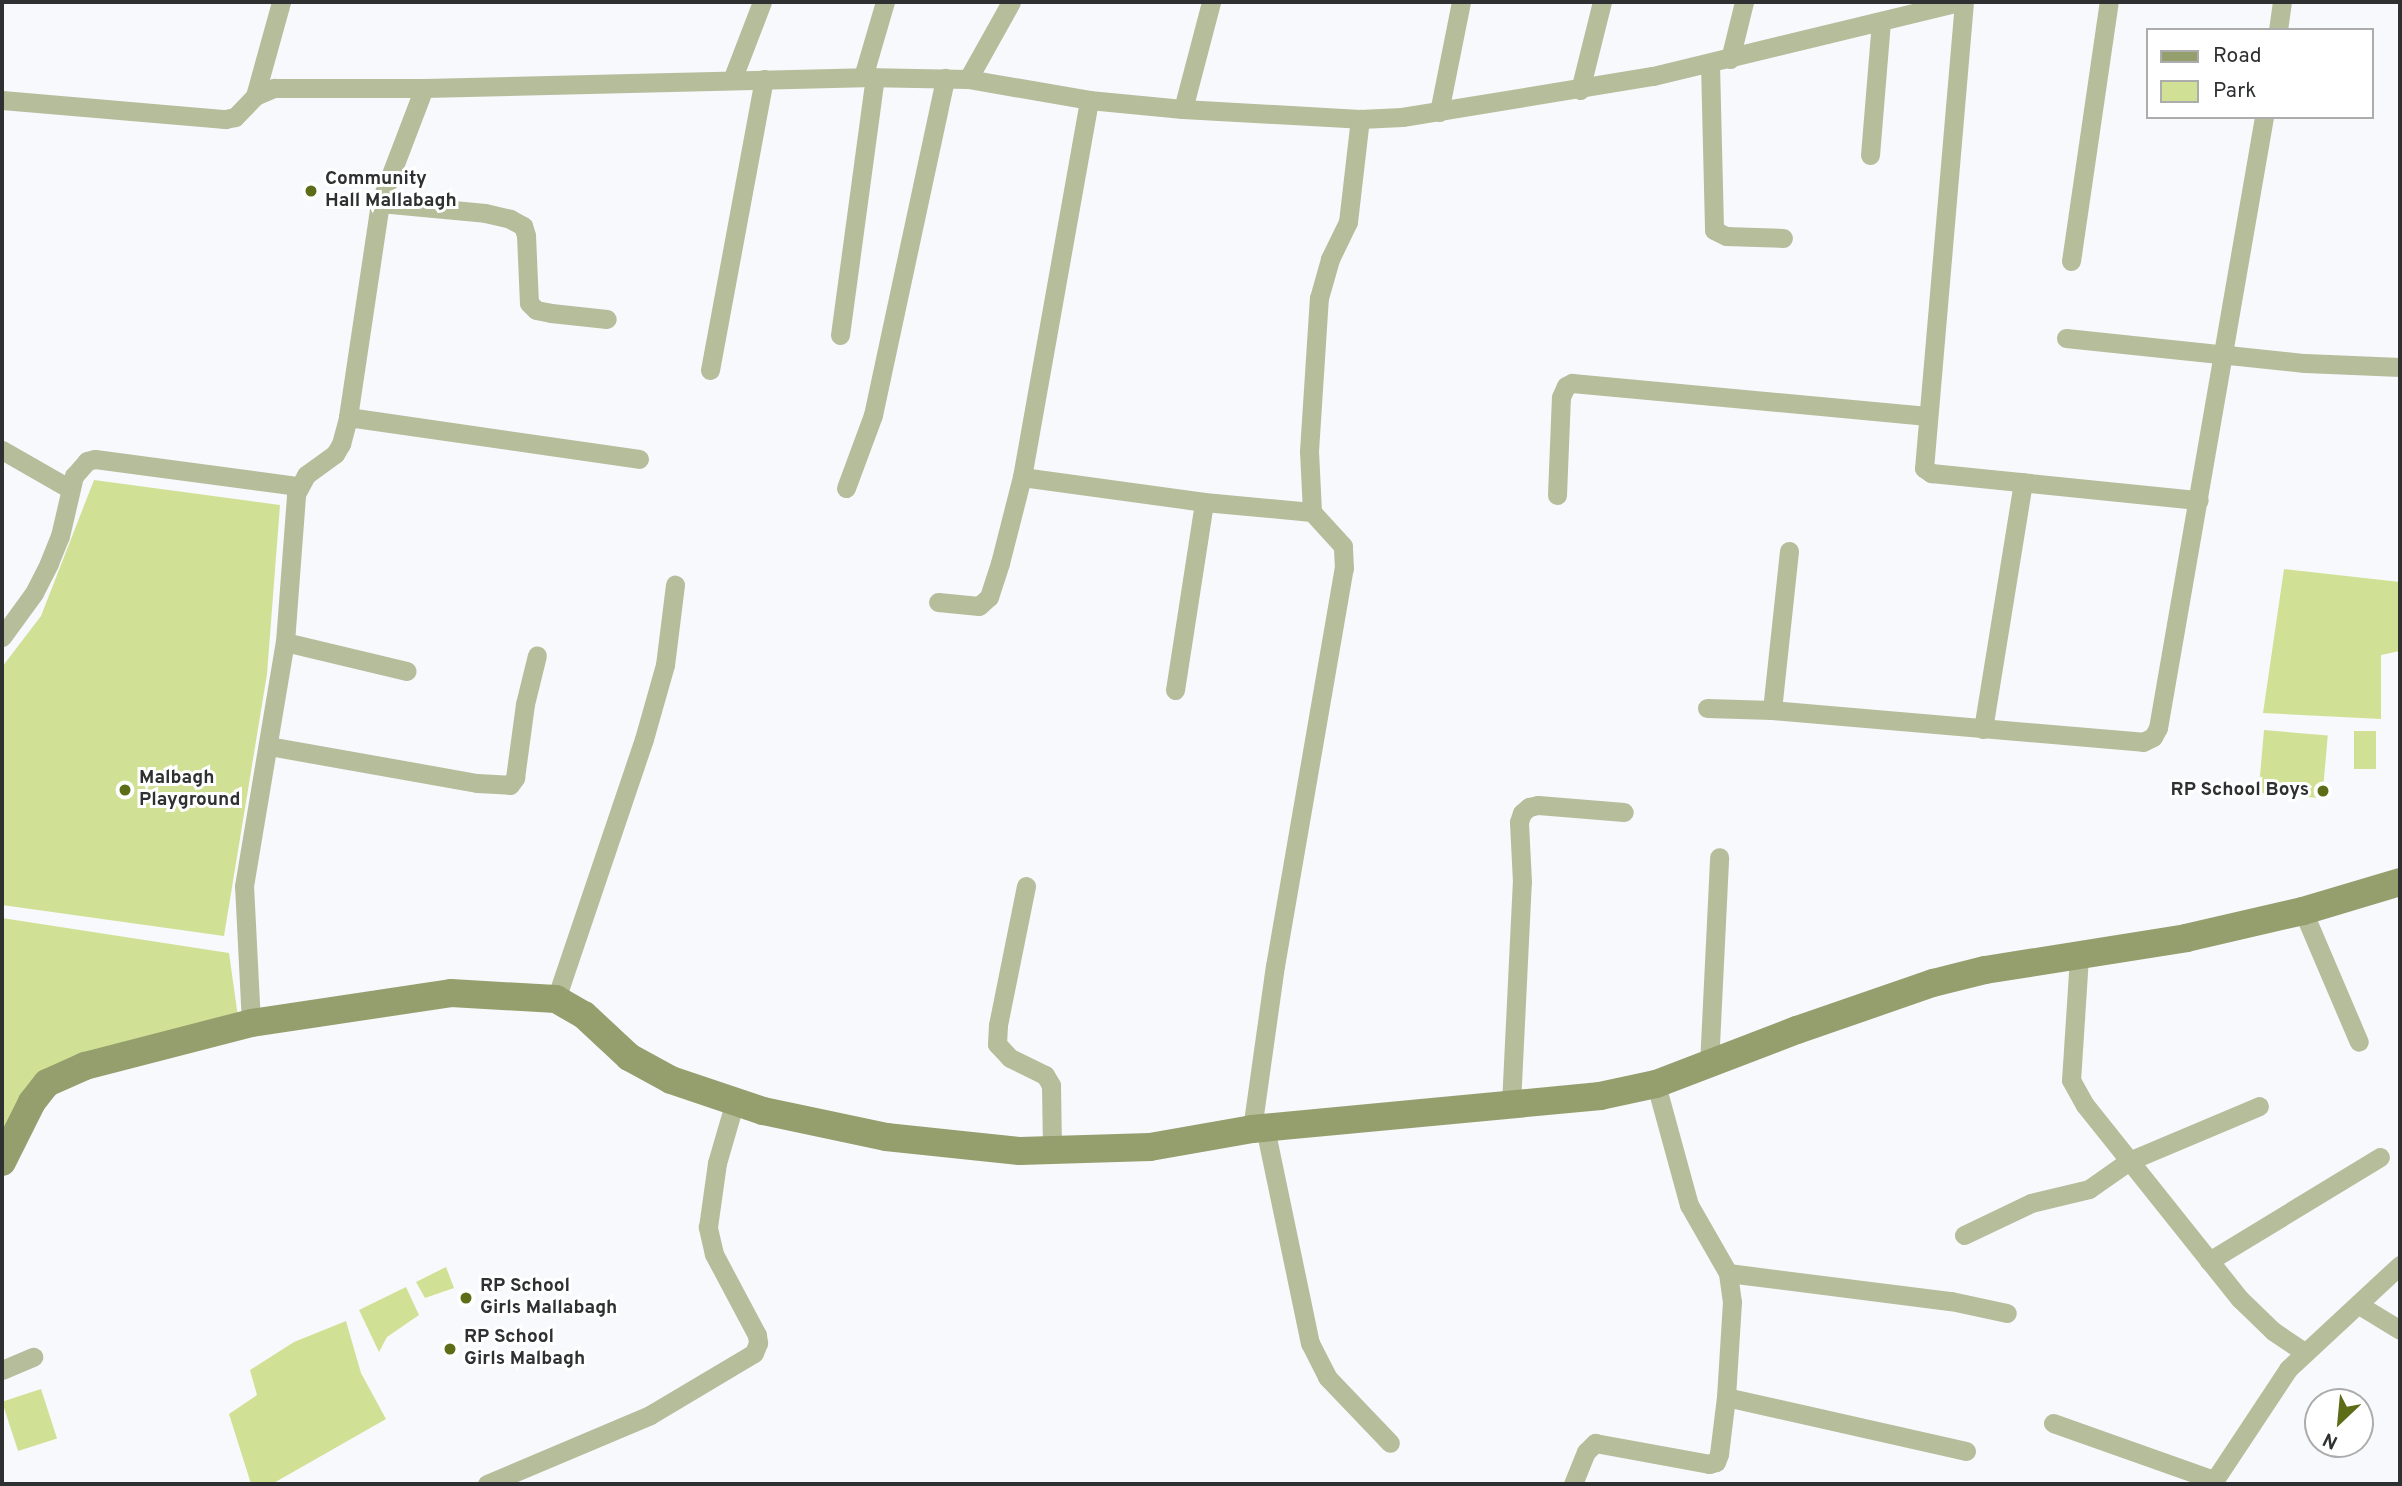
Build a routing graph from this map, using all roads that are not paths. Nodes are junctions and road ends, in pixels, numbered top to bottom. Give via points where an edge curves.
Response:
1 (281, 2) edge
2 (762, 2) edge
3 (885, 2) edge
4 (1011, 2) edge
5 (1210, 2) edge
6 (1461, 2) edge
7 (1602, 2) edge
8 (1744, 2) edge
9 (1962, 2) edge
10 (2109, 2) edge
11 (2282, 2) edge
12 (1881, 22) junction
13 (2278, 28) edge
14 (1730, 59) junction
15 (1710, 64) junction
16 (869, 77) junction
17 (945, 78) junction
18 (764, 79) junction
19 (968, 79) junction
20 (732, 80) junction
21 (424, 88) junction
22 (1580, 90) junction
23 (255, 96) junction
24 (2, 100) edge
25 (1089, 100) junction
26 (1184, 109) junction
27 (1439, 112) junction
28 (1360, 119) junction
29 (2264, 119) edge
30 (1870, 155) dead end
31 (380, 203) junction
32 (1783, 237) dead end
33 (2071, 261) dead end
34 (607, 319) dead end
35 (840, 335) dead end
36 (2066, 338) dead end
37 (2222, 355) junction
38 (2400, 367) edge
39 (710, 370) dead end
40 (1927, 416) junction
41 (348, 417) junction
42 (2, 450) edge
43 (639, 459) dead end
44 (1022, 477) junction
45 (2022, 482) junction
46 (298, 486) junction
47 (846, 488) dead end
48 (71, 489) junction
49 (1557, 495) dead end
50 (2199, 500) junction
51 (1204, 502) junction
52 (1312, 512) junction
53 (1789, 551) dead end
54 (675, 585) dead end
55 (938, 602) dead end
56 (2, 637) edge
57 (285, 642) junction
58 (537, 655) dead end
59 (407, 671) dead end
60 (1175, 690) dead end
61 (1707, 708) dead end
62 (1772, 710) junction
63 (1983, 729) junction
64 (269, 746) junction
65 (1624, 812) dead end
66 (1719, 857) dead end
67 (2400, 882) edge
68 (1026, 886) dead end
69 (2303, 911) junction
70 (2079, 957) junction
71 (556, 999) junction
72 (251, 1023) junction
73 (2359, 1042) dead end
74 (1709, 1065) junction
75 (1656, 1084) junction
76 (735, 1101) junction
77 (1511, 1104) junction
78 (2259, 1106) dead end
79 (1258, 1128) junction
80 (1052, 1151) junction
81 (4, 1152) edge
82 (2380, 1157) dead end
83 (2129, 1161) junction
84 (1964, 1235) dead end
85 (2209, 1261) junction
86 (2400, 1265) edge
87 (1728, 1273) junction
88 (2359, 1305) junction
89 (2007, 1313) dead end
90 (2400, 1330) edge
91 (2304, 1352) junction
92 (33, 1357) dead end
93 (2, 1370) edge
94 (1727, 1397) junction
95 (2053, 1423) dead end
96 (1390, 1443) dead end
97 (1966, 1451) dead end
98 (2213, 1482) edge
99 (487, 1484) edge
100 (1573, 1484) edge

1 - 23 street
2 - 20 street
3 - 16 street
4 - 19 street
5 - 26 street
6 - 27 street
7 - 22 street
8 - 14 street
9 - 12 street
9 - 40 street
10 - 33 street
11 - 13 street
12 - 14 street
12 - 30 street
14 - 15 street
15 - 22 street
15 - 32 street via 1714,230 1726,236
16 - 17 street
16 - 18 street
16 - 35 street
17 - 19 street
17 - 47 street via 873,415
18 - 20 street
18 - 39 street
19 - 25 street
20 - 21 street
21 - 23 street via 274,88
21 - 31 street
22 - 27 street
23 - 24 street via 243,112 225,119
25 - 26 street
25 - 44 street
26 - 28 street
27 - 28 street
28 - 52 street via 1348,222 1330,259 1319,298 1310,439
29 - 37 street
31 - 34 street via 510,219 523,226 526,235 529,303 536,310
31 - 41 street
36 - 37 street
37 - 38 street
37 - 50 street
40 - 45 street via 1923,460 1931,473
40 - 49 street via 1572,383 1561,397
41 - 43 street
41 - 46 street via 335,454
42 - 48 street
44 - 51 street
44 - 55 street via 989,597 979,606
45 - 50 street
45 - 63 street
46 - 48 street via 95,459 80,465
46 - 57 street
48 - 56 street via 49,563
50 - 63 street via 2153,737 2143,742
51 - 52 street
51 - 60 street
52 - 79 street via 1343,546 1344,568 1275,966
53 - 62 street
54 - 71 street via 665,665 644,739
57 - 59 street
57 - 64 street
58 - 64 street via 510,785 498,787
61 - 62 street
62 - 63 street
64 - 72 street via 244,886
65 - 77 street via 1538,806 1522,813
66 - 74 street
67 - 69 street
68 - 80 street via 997,1044 1010,1058 1045,1075 1051,1085
69 - 70 street
69 - 73 street
70 - 74 street via 1985,970 1933,983
70 - 83 street via 2071,1080
71 - 72 street via 451,993
71 - 76 street via 584,1015 629,1057 671,1080
72 - 81 street via 85,1066 47,1083
74 - 75 street
75 - 77 street via 1600,1096
75 - 87 street via 1689,1205
76 - 80 street via 886,1137
76 - 99 street via 717,1163 708,1227 714,1254 757,1335 754,1353 650,1415
77 - 79 street
78 - 83 street
79 - 80 street via 1150,1147
79 - 96 street via 1310,1343 1327,1377
82 - 85 street
83 - 84 street via 2089,1189 2031,1203
83 - 85 street
85 - 91 street via 2239,1299
86 - 88 street
87 - 89 street via 1951,1301
87 - 94 street via 1732,1302
88 - 90 street
88 - 91 street
91 - 98 street
92 - 93 street
94 - 97 street
94 - 100 street via 1716,1462 1688,1462 1594,1444
95 - 98 street

